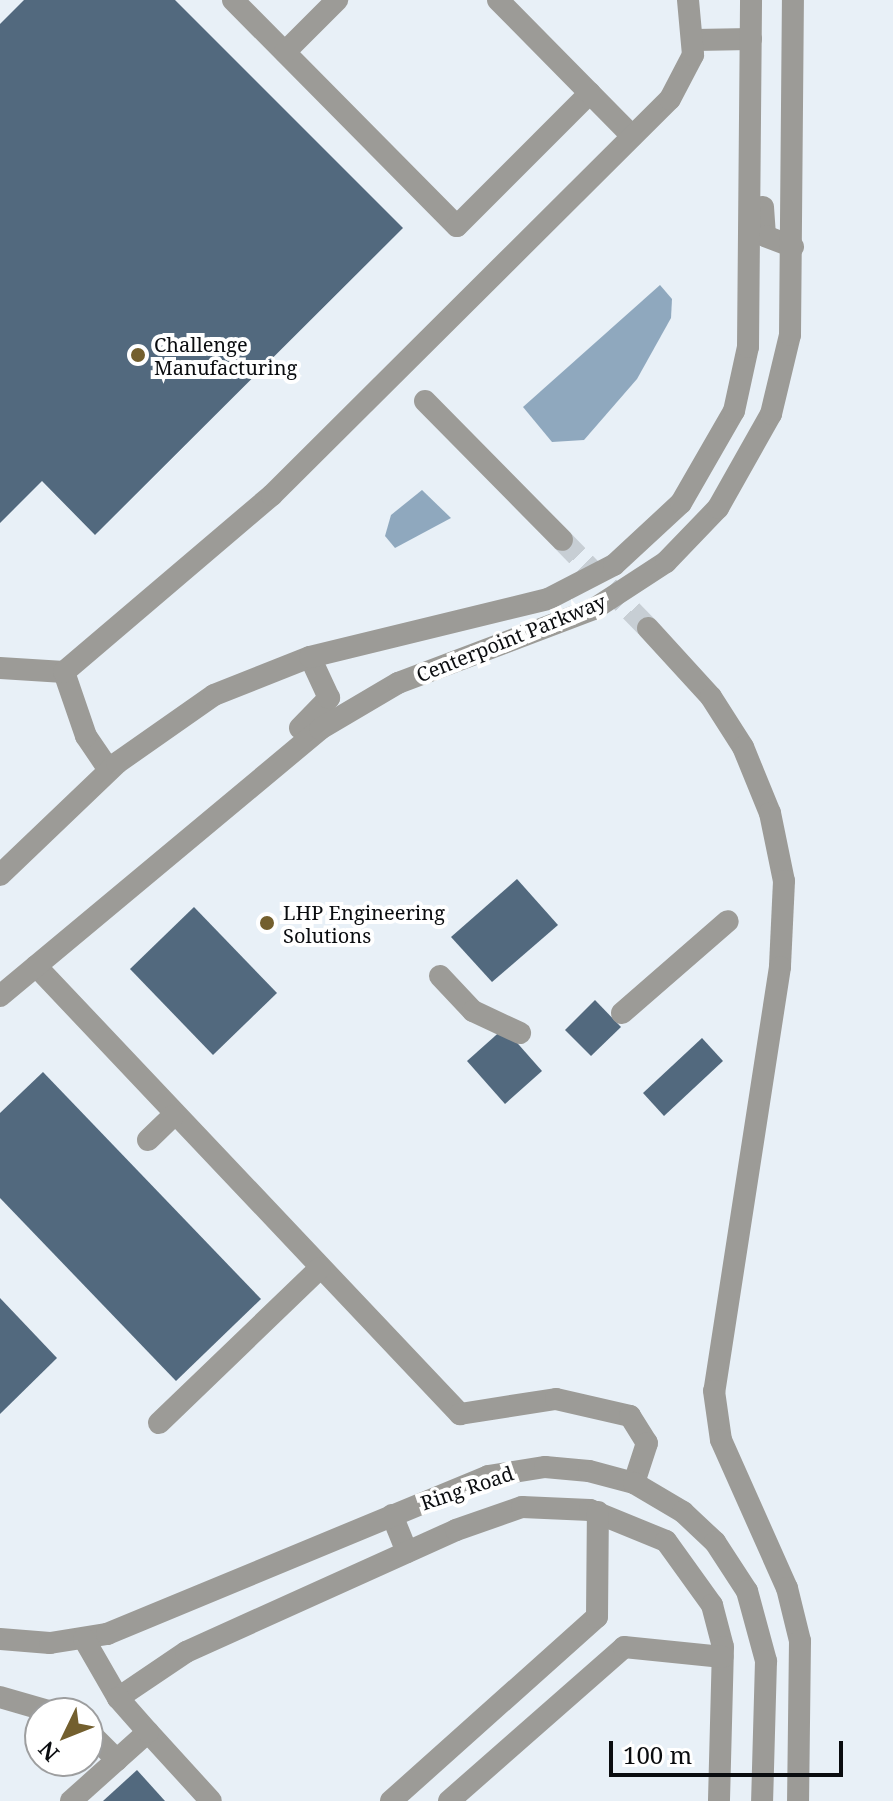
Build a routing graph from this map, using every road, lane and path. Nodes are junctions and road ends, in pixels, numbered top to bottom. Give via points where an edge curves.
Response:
1 (233, 0) edge
2 (337, 0) edge
3 (498, 0) edge
4 (688, 0) edge
5 (751, 0) edge
6 (793, 0) edge
7 (751, 39) junction
8 (695, 40) junction
9 (285, 52) junction
10 (590, 93) junction
11 (750, 134) junction
12 (632, 136) junction
13 (793, 247) junction
14 (425, 401) dead end
15 (562, 540) tunnel mouth
16 (648, 628) tunnel mouth
17 (310, 657) junction
18 (0, 668) edge
19 (64, 672) junction
20 (109, 770) junction
21 (154, 865) junction
22 (0, 875) edge
23 (728, 921) dead end
24 (36, 966) junction
25 (440, 976) dead end
26 (0, 996) edge
27 (622, 1013) dead end
28 (520, 1033) dead end
29 (173, 1116) junction
30 (148, 1140) dead end
31 (320, 1268) junction
32 (159, 1423) dead end
33 (634, 1483) junction
34 (598, 1512) junction
35 (392, 1515) junction
36 (407, 1552) junction
37 (0, 1639) edge
38 (84, 1639) junction
39 (722, 1657) junction
40 (0, 1697) edge
41 (118, 1698) junction
42 (24, 1704) edge
43 (148, 1732) junction
44 (104, 1747) edge
45 (117, 1760) junction
46 (71, 1801) edge
47 (211, 1801) edge
48 (391, 1801) edge
49 (449, 1801) edge
50 (719, 1801) edge
51 (762, 1801) edge
52 (798, 1801) edge

1 - 9 street
2 - 9 street
3 - 10 street
4 - 8 street
5 - 7 street, Centerpoint Parkway
6 - 13 street, Centerpoint Parkway
7 - 8 street
7 - 11 street, Centerpoint Parkway
8 - 12 street via 680,86
9 - 10 street via 457,226
10 - 12 street
11 - 13 street via 763,153 765,236
11 - 17 street, Centerpoint Parkway via 750,310 742,381 708,464 681,503 614,565 548,599
12 - 19 street via 272,495
13 - 21 street, Centerpoint Parkway via 790,335 771,414 736,484 696,535 594,609 411,677 332,721
14 - 15 street
16 - 52 street via 711,697 743,747 770,813 784,881 783,944 714,1391 733,1475 787,1588 800,1641
17 - 20 street, Centerpoint Parkway via 214,695
17 - 21 street via 328,686 321,711 188,822
18 - 19 street
19 - 20 street via 86,736
20 - 22 street, Centerpoint Parkway
21 - 24 street, Centerpoint Parkway
23 - 27 street
24 - 26 street, Centerpoint Parkway
24 - 29 street
25 - 28 street via 473,1011
29 - 30 street
29 - 31 street
31 - 32 street
31 - 33 street via 460,1414 556,1399 630,1416 647,1443
33 - 35 street, Ring Road via 575,1468 531,1468 488,1476
33 - 51 street, Ring Road via 705,1531 753,1605 767,1676
34 - 36 street via 522,1507
34 - 39 street via 666,1541 693,1571 712,1605
34 - 48 street via 597,1617
35 - 36 street
35 - 38 street, Ring Road
36 - 41 street via 186,1652
37 - 38 street, Ring Road
38 - 41 street
39 - 49 street via 624,1647
39 - 50 street
40 - 42 street
41 - 43 street
43 - 45 street
43 - 47 street
44 - 45 street
45 - 46 street

